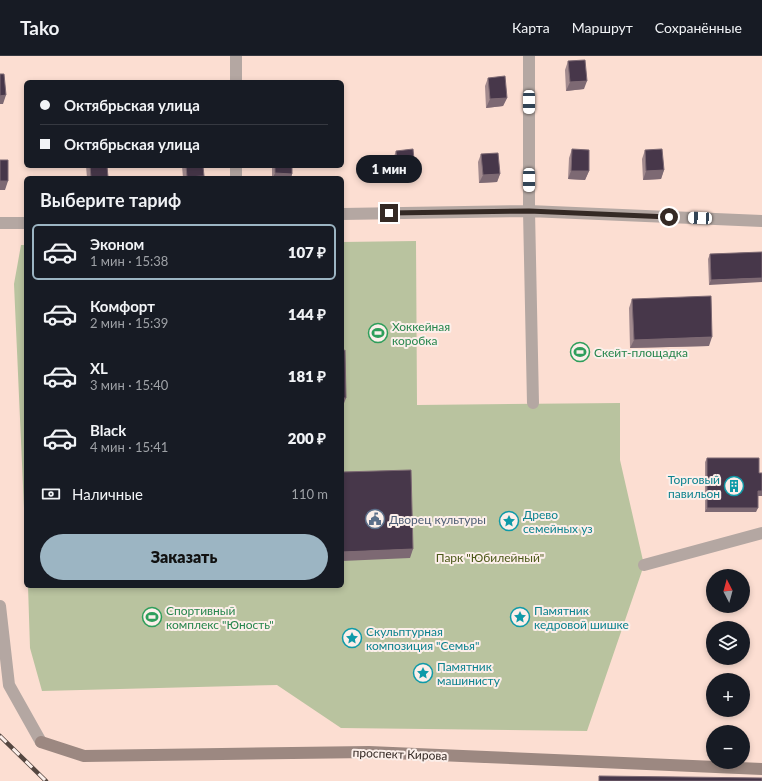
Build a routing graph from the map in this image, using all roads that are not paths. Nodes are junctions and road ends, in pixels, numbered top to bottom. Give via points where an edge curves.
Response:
1 (236, 56) edge
2 (529, 56) edge
3 (236, 80) edge
4 (529, 211) junction
5 (344, 214) edge
6 (762, 220) edge
7 (24, 222) edge
8 (0, 223) edge
9 (533, 403) dead end
10 (762, 533) edge
11 (644, 565) dead end
12 (0, 606) edge
13 (762, 769) edge

1 - 3 street
2 - 4 street
4 - 5 street
4 - 6 street
4 - 9 street
7 - 8 street
10 - 11 street
12 - 13 street, проспект Кирова via 9,685 41,742 84,756 369,752

